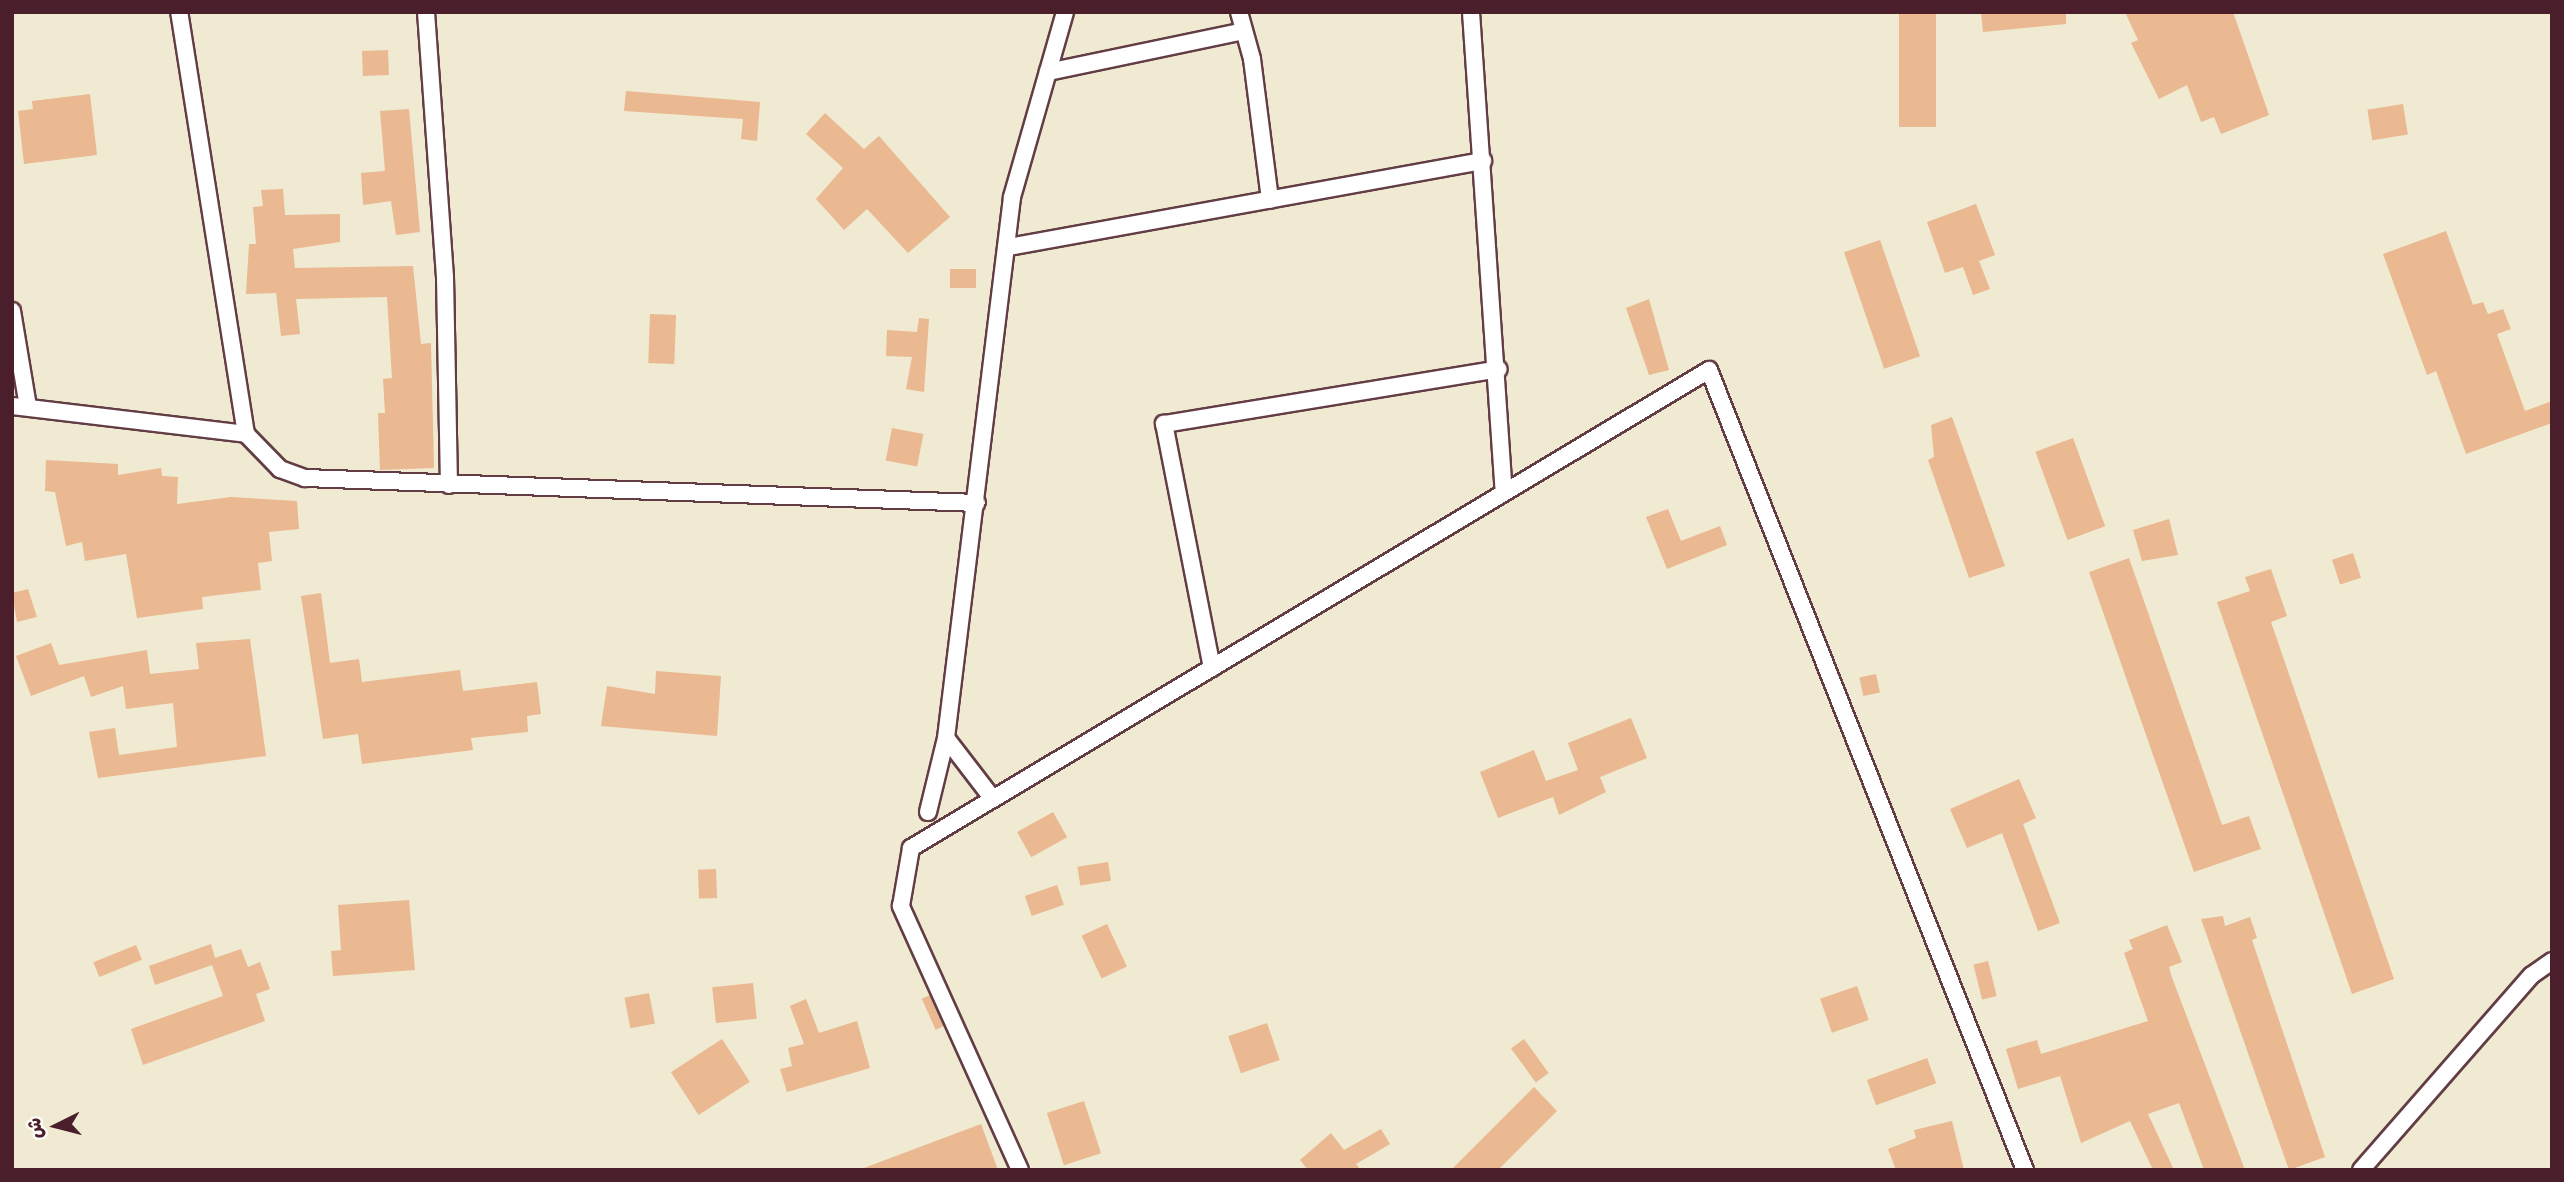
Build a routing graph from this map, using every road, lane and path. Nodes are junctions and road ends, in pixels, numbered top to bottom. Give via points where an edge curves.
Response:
1 (179, 12) edge
2 (426, 12) edge
3 (1065, 12) edge
4 (1239, 12) edge
5 (1471, 12) edge
6 (1240, 32) junction
7 (1048, 72) junction
8 (1483, 161) junction
9 (1270, 200) junction
10 (1009, 247) junction
11 (12, 311) edge
12 (1499, 369) junction
13 (20, 406) edge
14 (246, 434) junction
15 (449, 485) junction
16 (1504, 492) junction
17 (977, 503) junction
18 (1212, 667) junction
19 (946, 738) junction
20 (993, 799) junction
21 (928, 812) dead end
22 (2552, 961) edge
23 (1020, 1170) edge
24 (2025, 1170) edge
25 (2361, 1170) edge

1 - 14 street
2 - 15 street via 445,277
3 - 7 street
4 - 6 street
5 - 8 street
6 - 7 street
6 - 9 street via 1252,59
7 - 10 street via 1012,197
8 - 9 street
8 - 12 street
9 - 10 street
10 - 17 street
11 - 13 street
12 - 16 street
12 - 18 street via 1164,424
13 - 14 street
14 - 15 street via 281,469 305,478
15 - 17 street
16 - 18 street
16 - 24 street via 1709,369
17 - 19 street
18 - 20 street
19 - 20 street
19 - 21 street
20 - 23 street via 911,848 901,906
22 - 25 street via 2532,975

